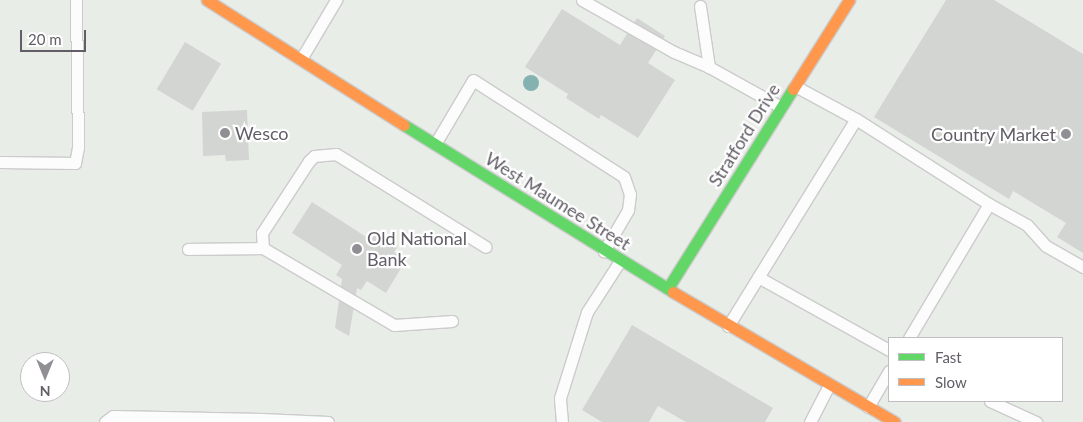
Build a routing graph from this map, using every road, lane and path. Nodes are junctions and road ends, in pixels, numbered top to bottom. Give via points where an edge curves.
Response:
1 (76, 0) edge
2 (207, 0) edge
3 (336, 0) edge
4 (582, 0) edge
5 (849, 0) edge
6 (700, 6) dead end
7 (301, 60) junction
8 (709, 67) junction
9 (795, 86) junction
10 (781, 107) junction
11 (856, 119) junction
12 (435, 144) junction
13 (0, 162) edge
14 (989, 204) junction
15 (486, 247) dead end
16 (263, 248) junction
17 (188, 249) dead end
18 (604, 251) junction
19 (620, 261) junction
20 (1083, 268) edge
21 (758, 277) junction
22 (668, 288) junction
23 (452, 320) dead end
24 (728, 326) junction
25 (910, 337) edge
26 (888, 349) edge
27 (888, 373) edge
28 (829, 386) junction
29 (992, 402) edge
30 (868, 407) junction
31 (262, 421) edge
32 (105, 422) edge
33 (328, 422) edge
34 (562, 422) edge
35 (810, 422) edge
36 (895, 422) edge
37 (1036, 422) edge

1 - 13 lane via 78,147 75,163
2 - 7 main road, West Maumee Street
3 - 7 lane
4 - 8 lane via 674,52
5 - 9 main road, Stratford Drive
6 - 8 lane
7 - 12 main road, West Maumee Street
8 - 10 lane
9 - 10 main road, Stratford Drive
9 - 11 lane
10 - 22 main road, Stratford Drive
11 - 14 lane
11 - 21 lane
12 - 18 main road, West Maumee Street
12 - 18 lane via 473,80 624,178 630,194 628,210
14 - 20 lane via 1027,225 1046,246
14 - 25 lane
15 - 16 lane via 336,154 323,154 309,161 262,233
16 - 17 lane
16 - 23 lane via 394,325
18 - 19 main road, West Maumee Street
19 - 22 main road, West Maumee Street
19 - 34 lane via 588,312 560,398
21 - 24 lane
21 - 26 lane
22 - 24 main road, West Maumee Street
24 - 28 main road, West Maumee Street
27 - 30 lane
28 - 30 main road, West Maumee Street
28 - 35 lane
29 - 37 lane
30 - 36 main road, West Maumee Street
31 - 32 lane via 112,416
31 - 33 lane

